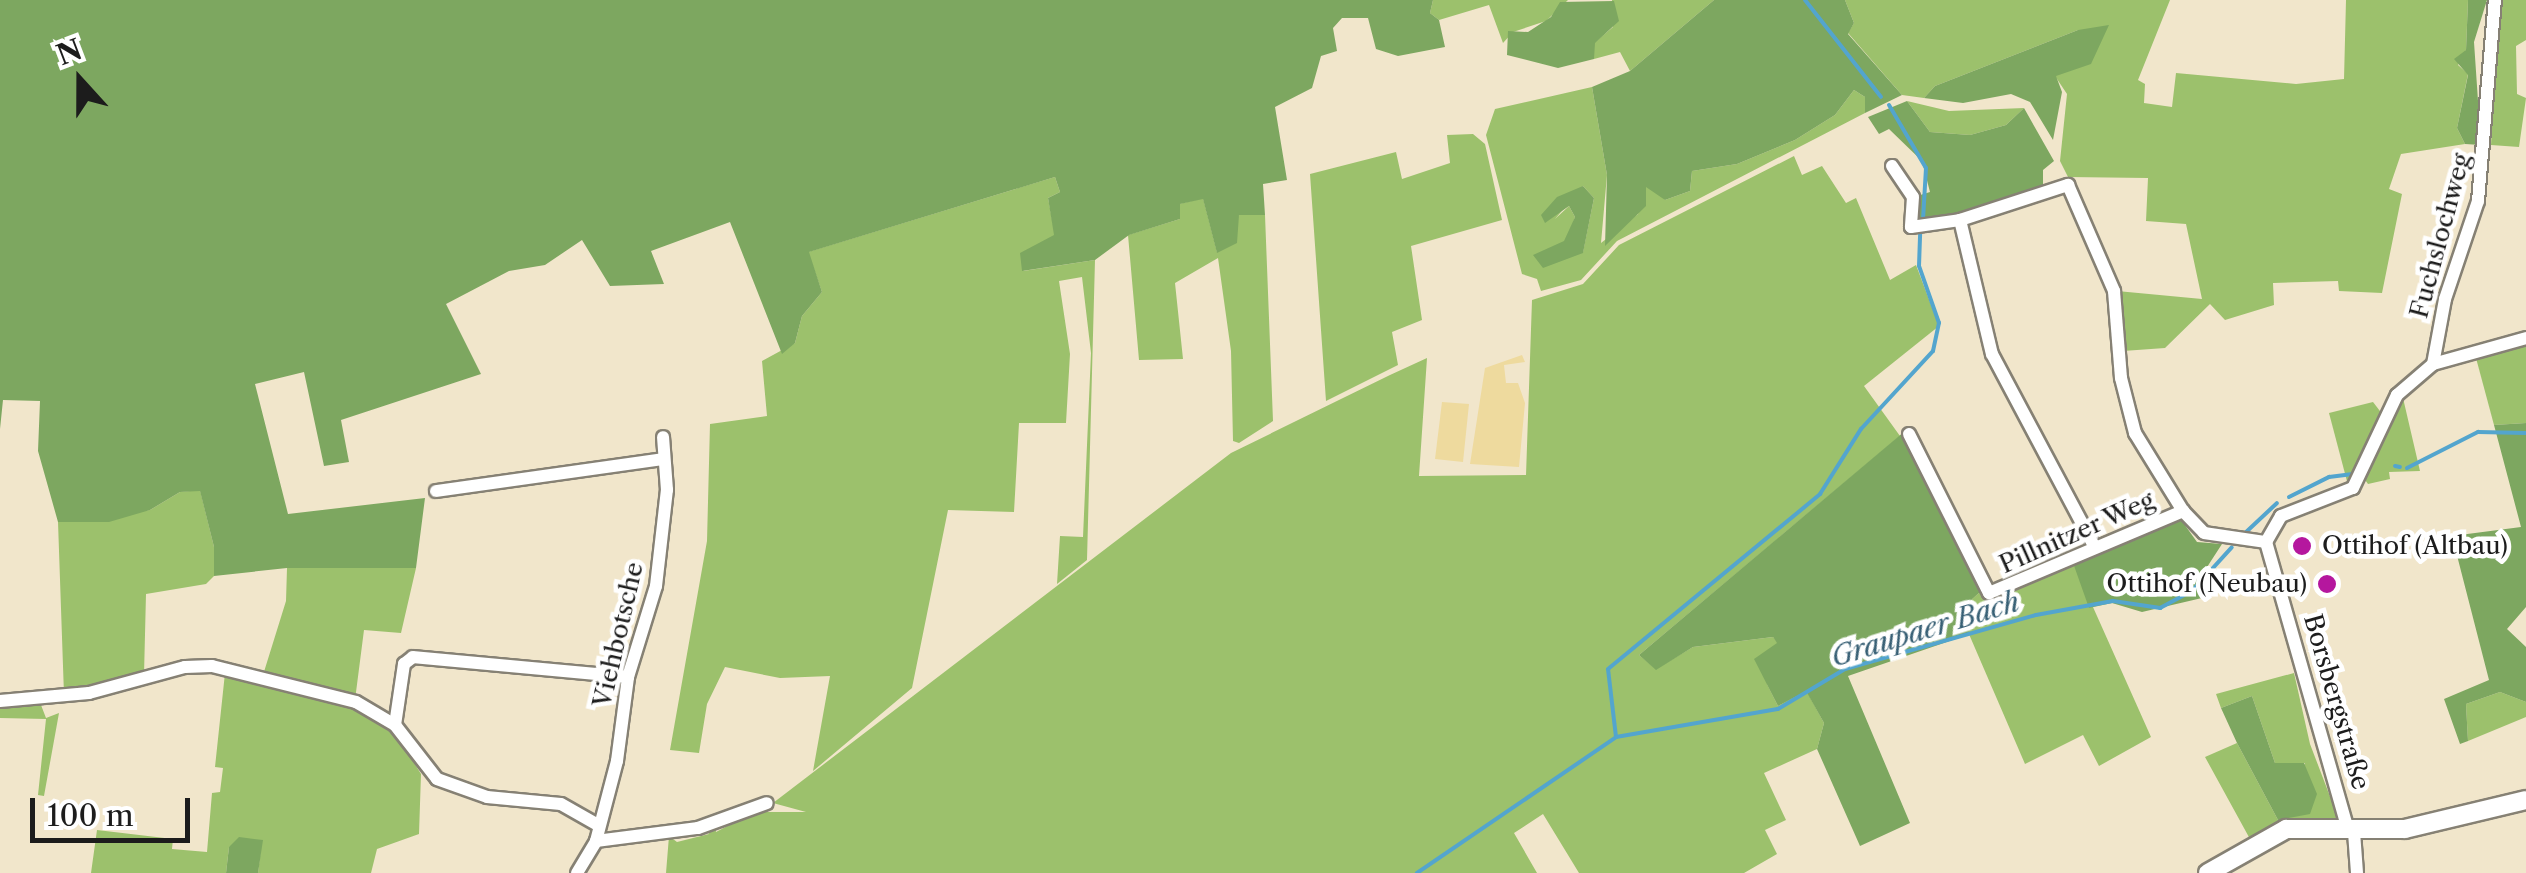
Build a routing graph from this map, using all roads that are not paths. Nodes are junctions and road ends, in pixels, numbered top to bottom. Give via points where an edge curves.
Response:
1 (2495, 0) edge
2 (1892, 166) dead end
3 (1960, 220) junction
4 (2526, 338) edge
5 (2433, 364) junction
6 (1909, 434) dead end
7 (662, 437) dead end
8 (664, 458) junction
9 (436, 491) dead end
10 (2182, 510) junction
11 (2266, 542) junction
12 (2094, 546) junction
13 (628, 676) junction
14 (0, 701) edge
15 (395, 725) junction
16 (2526, 800) edge
17 (767, 803) dead end
18 (598, 825) junction
19 (2351, 830) junction
20 (596, 841) junction
21 (578, 873) edge
22 (2208, 873) edge
23 (2356, 873) edge

1 - 5 street, Fuchslochweg via 2482,182 2445,298
2 - 3 street via 1913,196 1911,227
3 - 10 street via 2068,185 2114,291 2129,417
3 - 12 street via 1992,354
4 - 5 street
5 - 11 street via 2396,395 2352,488 2282,516
6 - 12 street, Pillnitzer Weg via 1989,593
7 - 8 street, Viehbotsche
8 - 9 street
8 - 13 street, Viehbotsche via 656,586
10 - 11 street via 2213,538
10 - 12 street, Pillnitzer Weg
11 - 19 street, Borsbergstraße
13 - 15 street via 413,657 404,664
13 - 18 street, Viehbotsche via 617,761
14 - 15 street via 49,699 185,666 212,666 356,702
15 - 18 street via 437,779 488,797 561,804
16 - 19 street via 2453,822
17 - 20 street via 698,828
18 - 20 street, Viehbotsche
19 - 22 street via 2286,829
19 - 23 street, Borsbergstraße
20 - 21 street

